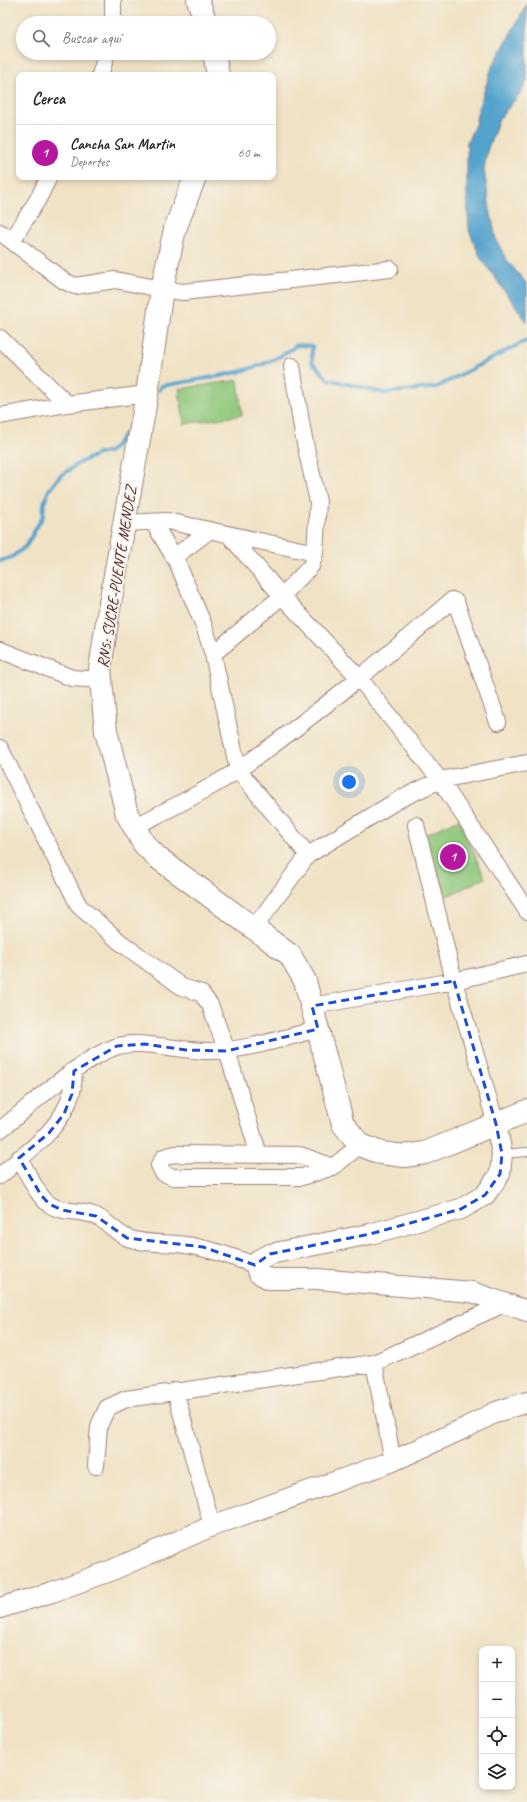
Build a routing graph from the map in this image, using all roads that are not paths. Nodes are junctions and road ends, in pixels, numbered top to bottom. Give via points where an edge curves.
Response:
1 (113, 0) edge
2 (198, 0) edge
3 (113, 16) edge
4 (204, 16) edge
5 (105, 60) edge
6 (215, 60) edge
7 (101, 72) edge
8 (217, 72) edge
9 (48, 180) edge
10 (194, 180) edge
11 (6, 236) edge
12 (390, 269) dead end
13 (162, 289) junction
14 (0, 338) edge
15 (292, 366) dead end
16 (148, 394) junction
17 (67, 404) junction
18 (0, 416) edge
19 (154, 522) junction
20 (124, 523) junction
21 (209, 531) junction
22 (229, 535) junction
23 (315, 552) junction
24 (174, 557) junction
25 (282, 596) junction
26 (0, 650) edge
27 (213, 654) junction
28 (360, 679) junction
29 (101, 680) junction
30 (498, 722) dead end
31 (0, 748) edge
32 (527, 763) edge
33 (238, 770) junction
34 (440, 780) junction
35 (416, 825) dead end
36 (134, 828) junction
37 (308, 855) junction
38 (527, 911) edge
39 (254, 928) junction
40 (527, 964) edge
41 (454, 981) junction
42 (312, 1006) junction
43 (318, 1029) junction
44 (227, 1051) junction
45 (74, 1071) junction
46 (527, 1111) edge
47 (496, 1124) junction
48 (0, 1130) edge
49 (360, 1145) junction
50 (527, 1152) edge
51 (502, 1154) junction
52 (259, 1155) junction
53 (19, 1158) junction
54 (333, 1167) junction
55 (0, 1176) edge
56 (255, 1265) junction
57 (504, 1304) junction
58 (527, 1311) edge
59 (374, 1363) junction
60 (175, 1390) junction
61 (527, 1402) edge
62 (393, 1460) junction
63 (96, 1466) dead end
64 (212, 1526) junction
65 (0, 1608) edge

1 - 3 street
2 - 4 highway
5 - 7 street
6 - 8 highway
9 - 11 street via 38,199
10 - 13 highway, RN5: SUCRE-PUENTE MENDEZ via 175,229
11 - 13 street via 64,281 75,286 115,280
12 - 13 street via 182,292
13 - 16 highway, RN5: SUCRE-PUENTE MENDEZ
14 - 17 street
15 - 23 street via 304,442 318,502
16 - 17 street
16 - 20 highway, RN5: SUCRE-PUENTE MENDEZ
17 - 18 street
19 - 20 street
19 - 21 street via 167,521
19 - 24 street
20 - 29 highway, RN5: SUCRE-PUENTE MENDEZ via 100,669
21 - 22 street
21 - 24 street
22 - 23 street
22 - 25 street
23 - 25 street via 311,566
24 - 27 street via 204,626
25 - 27 street
25 - 28 street
26 - 29 street via 72,678
27 - 33 street
28 - 30 street via 452,600 456,602
28 - 33 street
28 - 34 street
29 - 36 highway, RN5: SUCRE-PUENTE MENDEZ via 106,731 118,783
31 - 44 street via 79,906 120,942 182,987 201,993 210,1005
32 - 34 street
33 - 36 street
33 - 37 street
34 - 37 street via 398,800
34 - 38 street
35 - 41 street
36 - 39 highway, RN5: SUCRE-PUENTE MENDEZ via 144,844 158,858
37 - 39 street
39 - 42 highway, RN5: SUCRE-PUENTE MENDEZ via 290,955 305,981
40 - 41 street
41 - 42 street
41 - 47 street
42 - 43 highway, RN5: SUCRE-PUENTE MENDEZ
43 - 44 street
43 - 49 highway, RN5: SUCRE-PUENTE MENDEZ via 343,1124
44 - 45 street via 186,1050 145,1044 116,1046
44 - 52 street
45 - 48 street
45 - 53 street via 72,1094 64,1114 49,1133
46 - 47 highway
47 - 49 highway via 425,1153 404,1156 381,1153
47 - 51 street
49 - 54 street
50 - 51 lane
51 - 56 street via 500,1174 485,1195 461,1209 370,1234 270,1254
52 - 54 street via 300,1155
52 - 54 street via 175,1154 164,1157 159,1165 163,1173 173,1177 302,1177
53 - 55 street
53 - 56 street via 41,1195 49,1204 62,1210 82,1211 96,1216 128,1238 203,1247
56 - 57 street via 258,1273 269,1278 317,1279 472,1292
57 - 58 street
57 - 59 street
59 - 60 street
59 - 62 street
60 - 63 street via 126,1399 107,1408 99,1426
60 - 64 street
61 - 62 street via 496,1412
62 - 64 street
64 - 65 street via 110,1571

